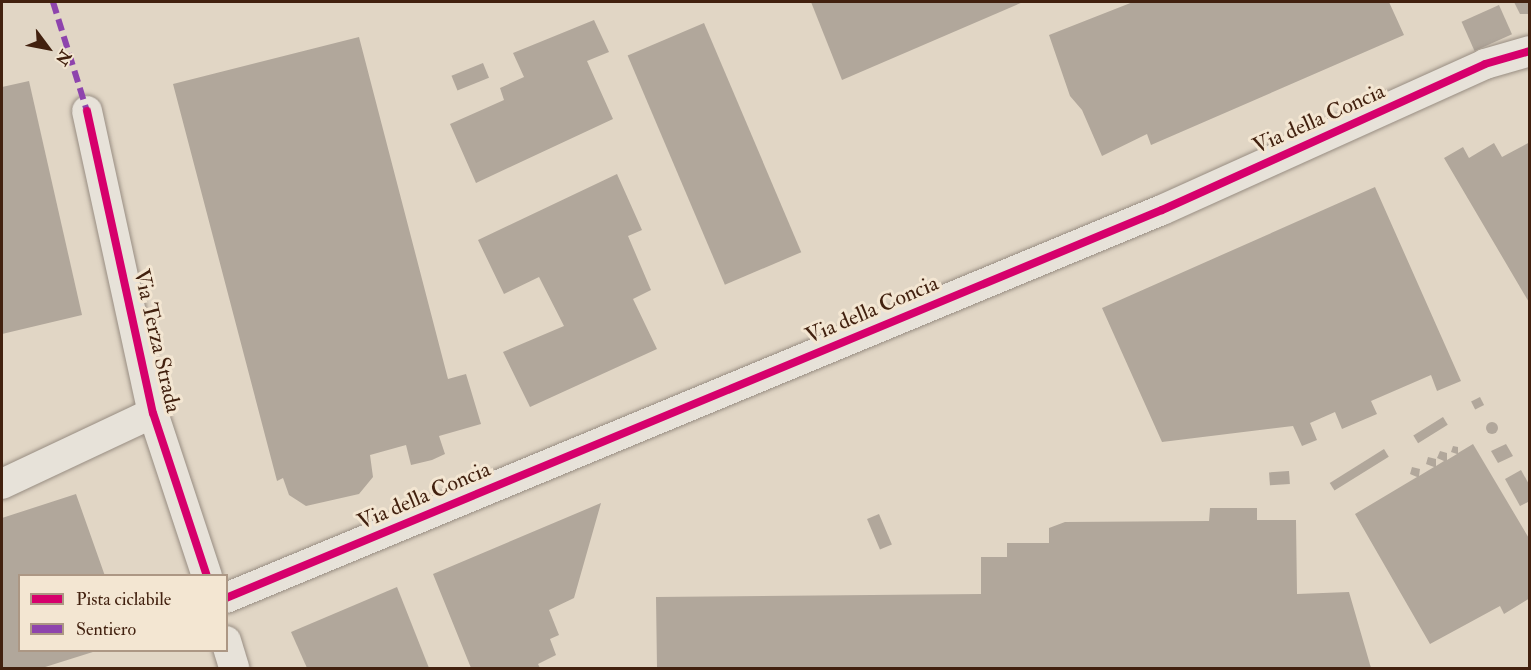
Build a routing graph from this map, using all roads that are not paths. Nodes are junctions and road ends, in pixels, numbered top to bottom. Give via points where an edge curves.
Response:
1 (1530, 51) edge
2 (87, 111) dead end
3 (153, 413) junction
4 (2, 484) edge
5 (206, 574) edge
6 (228, 597) edge
7 (228, 648) edge
8 (234, 669) edge

1 - 6 street, Via della Concia via 1485,64 1162,210
2 - 3 street, Via Terza Strada
3 - 4 street
3 - 5 street, Via Terza Strada
7 - 8 street

